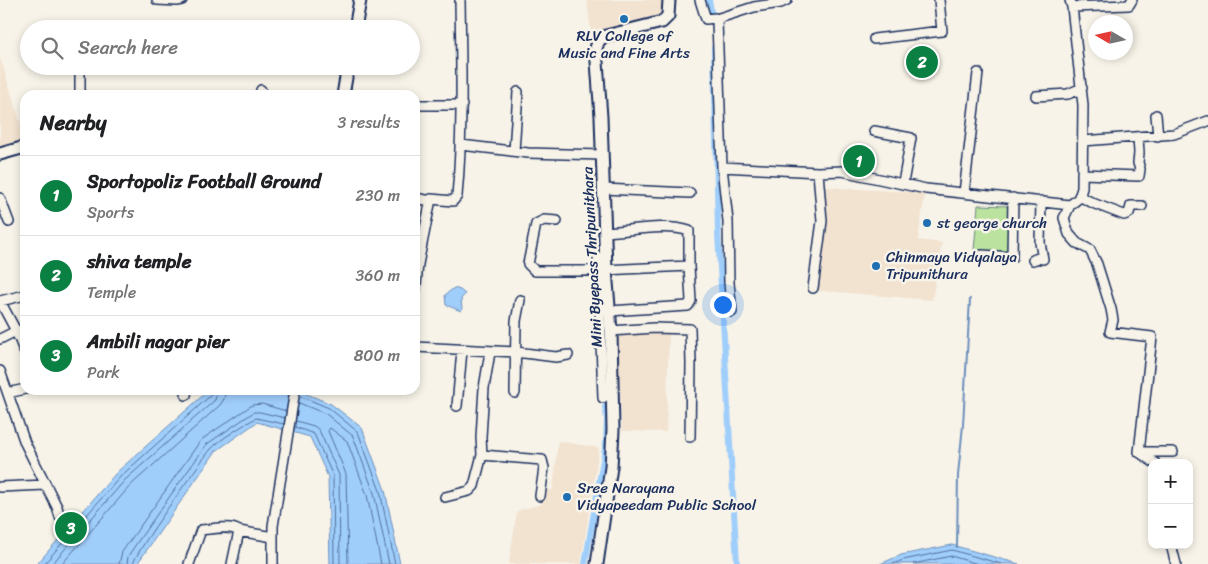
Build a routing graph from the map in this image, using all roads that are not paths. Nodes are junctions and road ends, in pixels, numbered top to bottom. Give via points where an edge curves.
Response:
1 (157, 0) edge
2 (182, 0) edge
3 (360, 0) edge
4 (460, 0) edge
5 (669, 0) edge
6 (700, 0) edge
7 (787, 0) edge
8 (939, 0) edge
9 (1132, 0) edge
10 (1071, 4) edge
11 (714, 18) junction
12 (356, 20) edge
13 (874, 39) dead end
14 (978, 73) dead end
15 (80, 75) edge
16 (346, 75) edge
17 (1081, 89) junction
18 (80, 90) edge
19 (344, 90) edge
20 (518, 92) dead end
21 (1036, 96) dead end
22 (462, 105) junction
23 (420, 106) edge
24 (1156, 115) dead end
25 (1208, 121) edge
26 (874, 131) dead end
27 (1158, 136) junction
28 (1138, 138) junction
29 (1083, 141) junction
30 (461, 145) junction
31 (20, 148) edge
32 (514, 151) junction
33 (0, 154) edge
34 (602, 155) junction
35 (722, 167) junction
36 (818, 172) junction
37 (1082, 174) junction
38 (903, 183) junction
39 (603, 189) junction
40 (690, 193) dead end
41 (964, 193) junction
42 (1079, 196) junction
43 (0, 198) edge
44 (1013, 198) junction
45 (420, 199) edge
46 (430, 201) junction
47 (1041, 201) junction
48 (1070, 205) junction
49 (1142, 206) dead end
50 (557, 221) dead end
51 (9, 222) dead end
52 (605, 232) junction
53 (420, 254) edge
54 (982, 255) dead end
55 (598, 257) dead end
56 (1033, 260) dead end
57 (689, 266) junction
58 (602, 270) junction
59 (813, 288) dead end
60 (20, 296) edge
61 (520, 300) dead end
62 (732, 312) dead end
63 (606, 315) junction
64 (20, 330) edge
65 (611, 331) junction
66 (0, 339) edge
67 (420, 347) edge
68 (462, 350) junction
69 (490, 352) junction
70 (516, 352) junction
71 (568, 356) dead end
72 (0, 372) edge
73 (20, 390) edge
74 (8, 393) junction
75 (515, 393) dead end
76 (294, 395) edge
77 (602, 398) dead end
78 (457, 406) dead end
79 (690, 437) dead end
80 (1140, 452) junction
81 (1173, 452) dead end
82 (482, 455) junction
83 (1150, 459) edge
84 (46, 485) junction
85 (0, 487) edge
86 (540, 496) dead end
87 (446, 497) dead end
88 (60, 517) dead end
89 (239, 531) junction
90 (273, 537) junction
91 (1173, 549) edge
92 (189, 564) edge
93 (232, 564) edge
94 (273, 564) edge
95 (597, 564) edge
96 (1176, 564) edge

1 - 2 street
3 - 12 main road
4 - 22 street
5 - 34 main road, Mini Byepass Thripunithara via 668,16 662,22 609,35 596,44
6 - 11 street via 706,19
7 - 11 street
8 - 13 street via 942,31
9 - 10 street via 1129,6
10 - 17 street
11 - 35 street
14 - 41 street
15 - 18 street
16 - 19 main road
17 - 21 street via 1068,94
17 - 29 street
20 - 32 street
22 - 23 street
22 - 30 street
24 - 27 street
25 - 27 street via 1174,134
26 - 38 street via 911,138
27 - 28 street
28 - 29 street
28 - 37 street via 1139,176
29 - 37 street
30 - 32 street
30 - 46 street via 457,196 452,201 431,198
31 - 33 main road
32 - 34 street
34 - 39 main road, Mini Byepass Thripunithara
35 - 36 street
35 - 62 street
36 - 38 street via 842,170
36 - 59 street via 822,221
37 - 42 street
38 - 41 street
39 - 40 street
39 - 52 main road, Mini Byepass Thripunithara
41 - 44 street
42 - 48 street
42 - 49 street via 1124,215 1129,213 1131,206
43 - 51 street
44 - 47 street
44 - 54 street via 1012,257
45 - 46 street
46 - 53 street
47 - 48 street
47 - 56 street via 1043,259
48 - 80 street via 1064,218 1069,234 1090,250 1098,264 1111,308 1110,332 1152,337
50 - 58 street via 544,220 536,224 528,264 536,271 544,272
52 - 57 street via 660,228 689,231
52 - 58 main road, Mini Byepass Thripunithara
55 - 58 street
57 - 58 street
57 - 63 street via 691,301 688,306
58 - 63 main road, Mini Byepass Thripunithara
60 - 64 street via 0,301
61 - 70 street
63 - 65 main road, Mini Byepass Thripunithara
63 - 77 street
64 - 66 street
65 - 79 street via 690,330
65 - 95 main road, Mini Byepass Thripunithara via 611,467
67 - 68 street
68 - 69 street
68 - 78 street
69 - 70 street
69 - 82 street via 484,388
70 - 71 street
70 - 75 street
72 - 74 street
73 - 74 street
74 - 84 street via 25,443
76 - 90 street
80 - 81 street
80 - 83 street
82 - 86 street via 542,460
82 - 87 street via 474,486 469,491
84 - 85 street
84 - 88 street
89 - 90 street
89 - 92 street via 224,528 201,530
89 - 93 street
90 - 94 street
91 - 96 street

